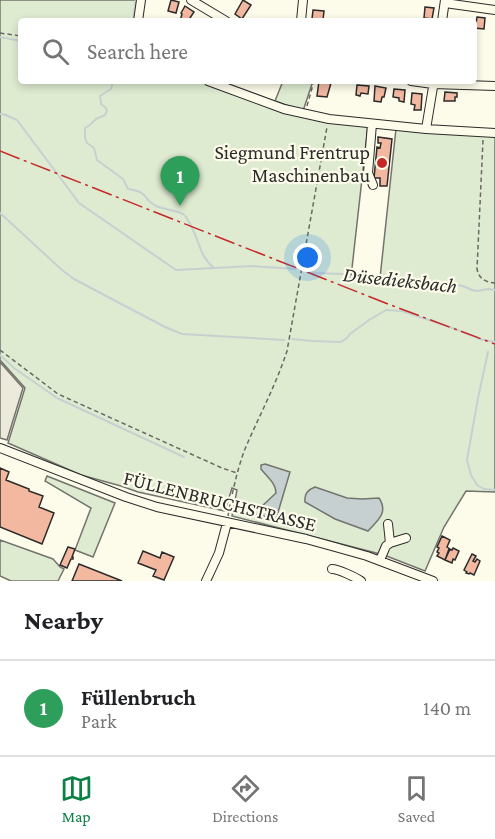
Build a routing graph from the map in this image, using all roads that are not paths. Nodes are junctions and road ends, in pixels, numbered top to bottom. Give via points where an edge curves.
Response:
1 (141, 0) edge
2 (191, 0) edge
3 (303, 0) edge
4 (445, 2) edge
5 (495, 10) edge
6 (138, 18) edge
7 (221, 18) edge
8 (301, 18) edge
9 (442, 18) edge
10 (216, 84) edge
11 (434, 84) edge
12 (464, 84) edge
13 (495, 86) edge
14 (372, 124) junction
15 (426, 129) junction
16 (495, 133) edge
17 (373, 185) dead end
18 (0, 448) edge
19 (227, 523) junction
20 (388, 524) dead end
21 (406, 538) dead end
22 (390, 543) junction
23 (380, 560) junction
24 (332, 569) dead end
25 (206, 581) edge
26 (361, 581) edge
27 (433, 581) edge

1 - 6 street
2 - 7 street
3 - 8 street
4 - 5 street
4 - 9 street
10 - 14 street via 284,109
11 - 15 street
12 - 13 street
14 - 15 street
14 - 17 street via 368,173
15 - 16 street
18 - 19 street, FÜLLENBRUCHSTRASSE via 126,497
19 - 23 street, FÜLLENBRUCHSTRASSE via 306,539
19 - 25 street
20 - 22 street
21 - 22 street
22 - 23 street
23 - 27 street, FÜLLENBRUCHSTRASSE
24 - 26 street

